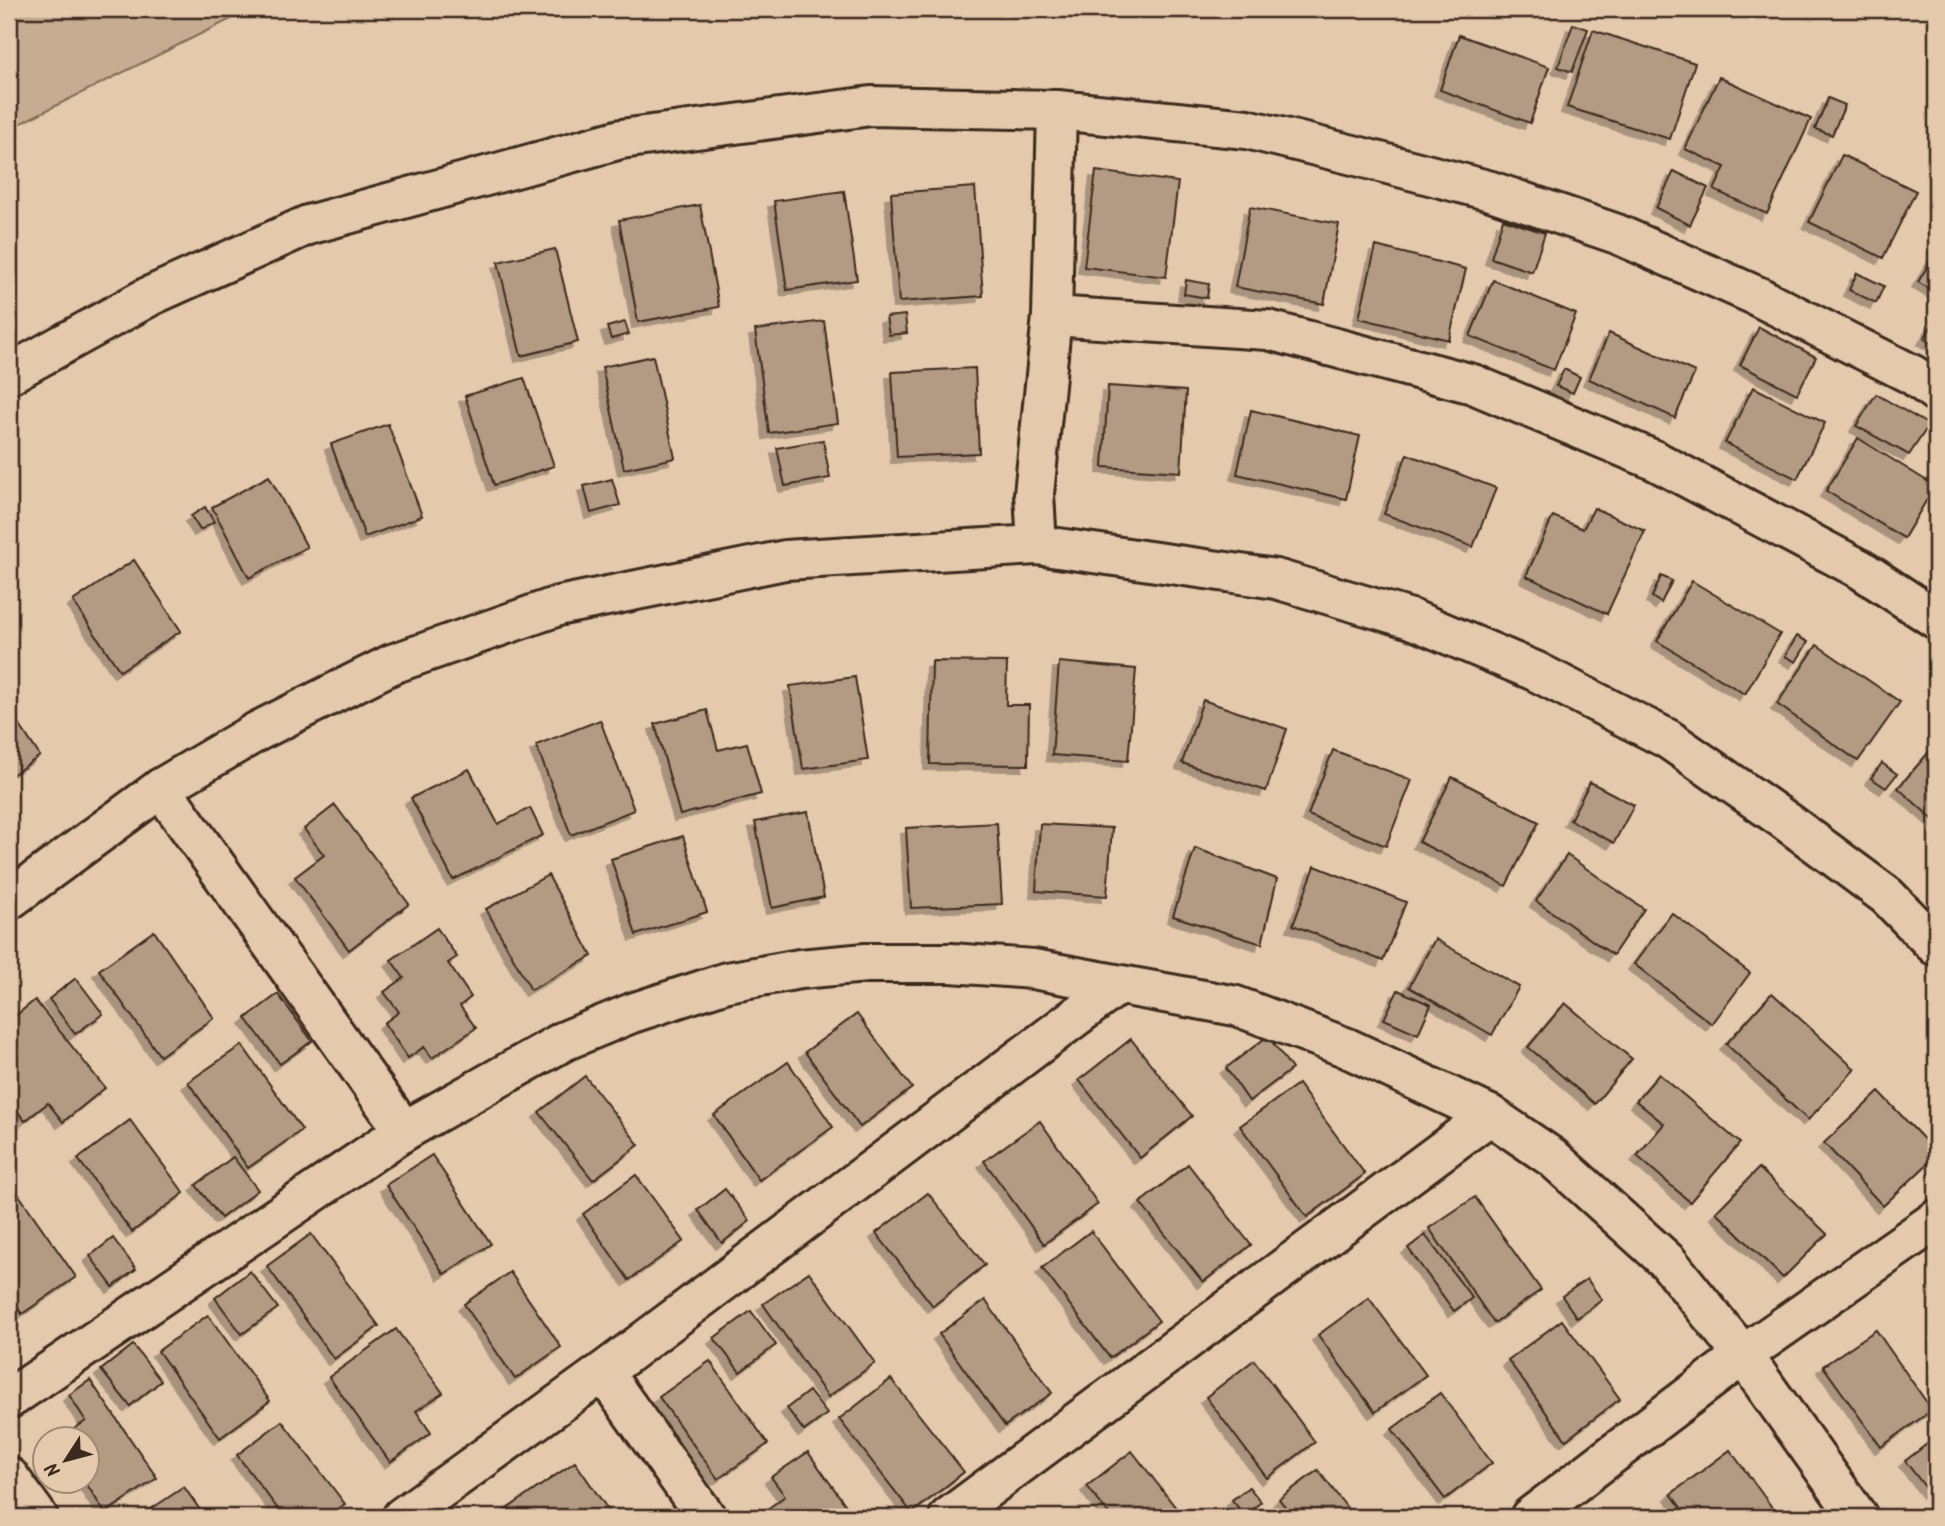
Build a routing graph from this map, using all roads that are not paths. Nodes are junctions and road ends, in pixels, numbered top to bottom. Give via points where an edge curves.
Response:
1 (1056, 110) junction
2 (1052, 316) junction
3 (9, 374) edge
4 (1936, 392) edge
5 (1037, 545) junction
6 (1936, 619) edge
7 (161, 788) junction
8 (9, 900) edge
9 (1936, 946) edge
10 (1118, 985) junction
11 (1490, 1115) junction
12 (404, 1131) junction
13 (1936, 1220) edge
14 (1743, 1354) junction
15 (603, 1373) junction
16 (9, 1399) edge
17 (9, 1477) edge
18 (38, 1517) edge
19 (401, 1517) edge
20 (706, 1517) edge
21 (948, 1517) edge
22 (1530, 1517) edge
23 (1858, 1517) edge

1 - 2 street
1 - 3 street via 871,106 621,139 308,225 150,296
1 - 4 street via 1247,129 1492,191 1617,234 1757,296 1913,375
2 - 5 street via 1034,494
2 - 6 street via 1268,330 1473,384 1654,460 1860,569
5 - 7 street via 785,560 558,606 392,664 258,731
5 - 9 street via 1276,579 1410,619 1535,671 1668,739 1886,896
7 - 8 street
7 - 12 street
10 - 11 street via 1236,1006 1288,1024
10 - 12 street via 1033,969 939,963 866,963 727,982 564,1041
10 - 15 street
11 - 14 street via 1553,1158 1668,1262
11 - 21 street
12 - 16 street
13 - 14 street
14 - 22 street
14 - 23 street
15 - 19 street
15 - 20 street
17 - 18 street

